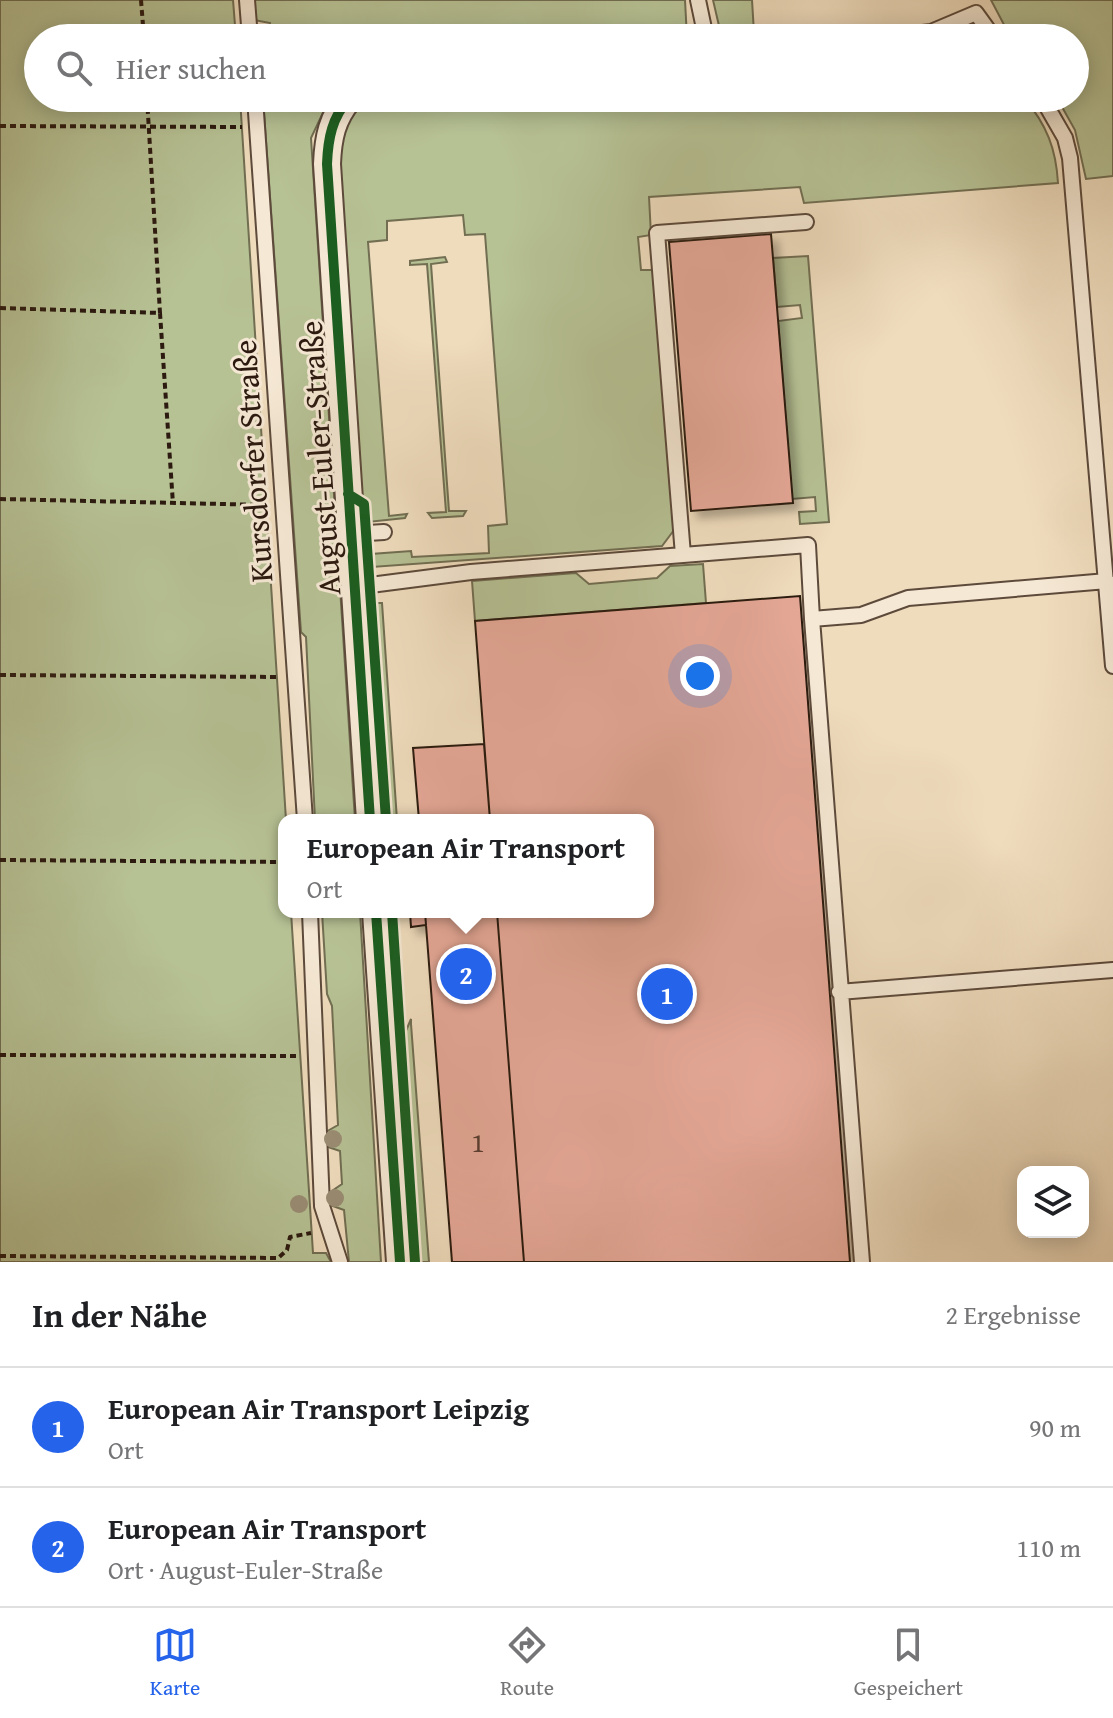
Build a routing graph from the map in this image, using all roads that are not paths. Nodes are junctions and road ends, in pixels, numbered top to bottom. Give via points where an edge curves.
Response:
1 (247, 0) edge
2 (698, 0) edge
3 (975, 6) edge
4 (249, 24) edge
5 (703, 24) edge
6 (945, 24) edge
7 (986, 24) edge
8 (256, 112) edge
9 (340, 112) edge
10 (1050, 112) edge
11 (806, 222) dead end
12 (384, 532) dead end
13 (351, 534) junction
14 (683, 555) junction
15 (1107, 581) junction
16 (355, 587) junction
17 (812, 619) junction
18 (1113, 666) edge
19 (305, 814) edge
20 (370, 814) edge
21 (310, 918) edge
22 (376, 918) edge
23 (1113, 970) edge
24 (839, 992) junction
25 (340, 1262) edge
26 (400, 1262) edge
27 (862, 1262) edge

1 - 4 lane
2 - 5 lane
3 - 6 lane
3 - 7 lane
8 - 19 lane, Kursdorfer Straße
9 - 13 street, August-Euler-Straße via 328,138 327,164
10 - 15 lane via 1070,158
11 - 14 lane via 657,233
12 - 13 lane
13 - 16 street, August-Euler-Straße
14 - 16 lane
14 - 17 lane via 808,545
15 - 17 lane via 908,598 873,612
15 - 18 lane
16 - 20 street, August-Euler-Straße
17 - 24 lane
21 - 25 lane via 322,1206
22 - 26 street
23 - 24 lane
24 - 27 lane

